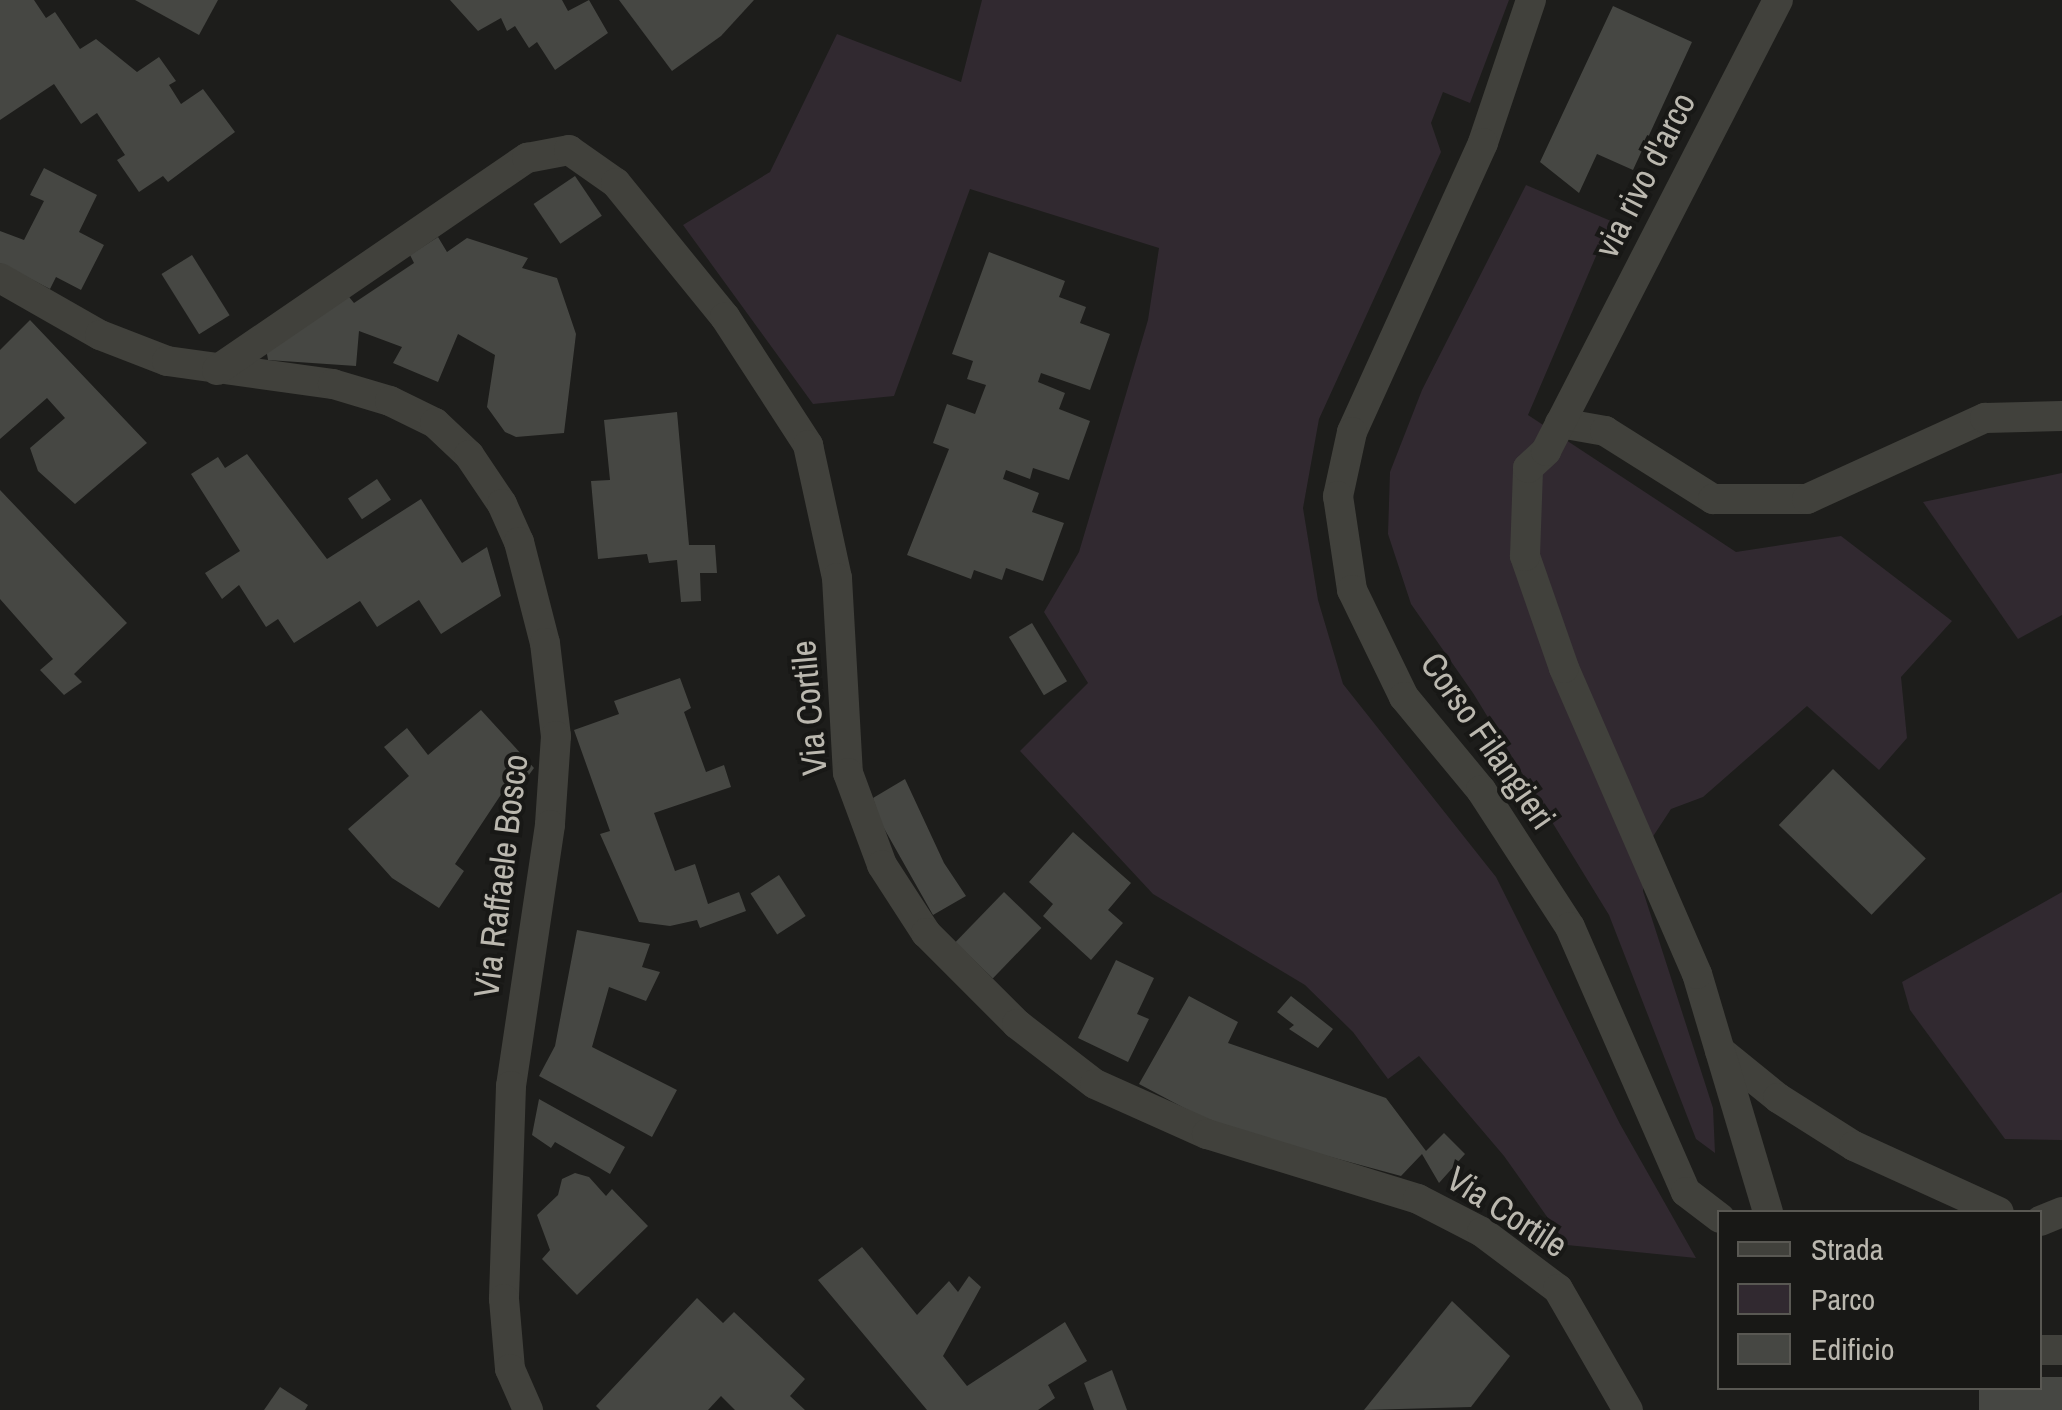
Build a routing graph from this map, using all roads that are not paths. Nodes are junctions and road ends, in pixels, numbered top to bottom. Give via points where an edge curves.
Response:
1 (1532, 0) edge
2 (1778, 0) edge
3 (0, 278) edge
4 (217, 370) junction
5 (2062, 416) edge
6 (1560, 422) junction
7 (1720, 1050) junction
8 (1767, 1210) edge
9 (1996, 1210) edge
10 (1717, 1216) edge
11 (528, 1410) edge
12 (1628, 1410) edge

1 - 10 street, Corso Filangieri via 1483,144 1352,432 1338,496 1352,590 1404,698 1481,790 1570,926 1686,1192
2 - 6 street, via rivo d'arco
3 - 4 street, Via Raffaele Bosco via 100,334 166,360
4 - 11 street, Via Raffaele Bosco via 333,384 434,423 469,455 518,542 546,644 556,736 550,825 511,1086 504,1299 510,1369
4 - 12 street, Via Cortile via 527,158 570,150 616,183 724,317 808,445 838,578 848,773 882,865 926,933 1018,1024 1096,1084 1207,1134 1418,1199 1482,1232 1558,1288
5 - 6 street via 1985,418 1807,499 1714,499 1605,431
6 - 7 street, via rivo d'arco via 1546,451 1528,468 1525,556 1564,668 1697,974
7 - 8 street, via rivo d'arco
7 - 9 street via 1778,1098 1854,1146

